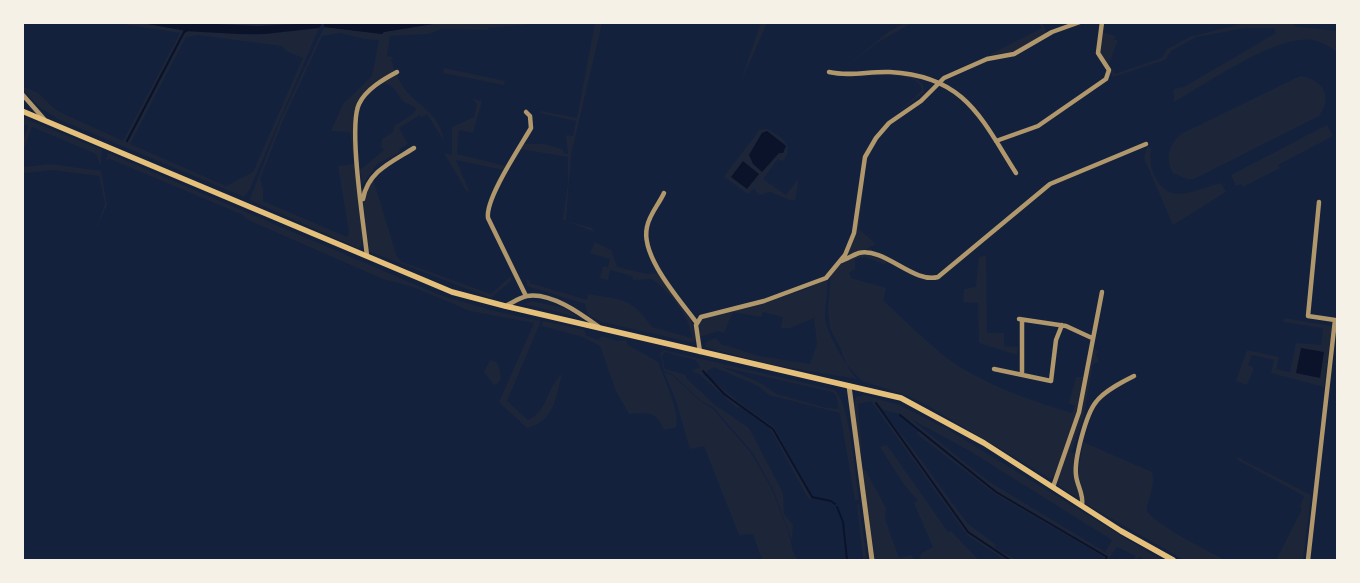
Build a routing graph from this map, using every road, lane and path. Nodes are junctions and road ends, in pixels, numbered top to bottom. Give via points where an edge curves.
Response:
1 (1080, 22) edge
2 (1102, 22) edge
3 (397, 72) dead end
4 (829, 72) dead end
5 (938, 82) junction
6 (22, 94) edge
7 (22, 111) edge
8 (526, 112) dead end
9 (44, 119) junction
10 (996, 142) junction
11 (1146, 144) dead end
12 (414, 148) dead end
13 (1016, 173) dead end
14 (664, 193) dead end
15 (1319, 202) dead end
16 (362, 205) junction
17 (367, 256) junction
18 (840, 262) junction
19 (1102, 292) dead end
20 (526, 296) junction
21 (504, 306) junction
22 (696, 322) junction
23 (1062, 325) junction
24 (602, 329) junction
25 (1092, 338) junction
26 (700, 352) junction
27 (994, 368) dead end
28 (1022, 375) junction
29 (1134, 376) dead end
30 (849, 386) junction
31 (1052, 487) junction
32 (1082, 505) junction
33 (872, 560) edge
34 (1173, 560) edge
35 (1308, 560) edge

1 - 5 street via 1052,32 1014,54 987,59
2 - 10 street via 1098,49 1109,70 1106,79 1038,126
3 - 16 street via 370,90 358,107 355,129
4 - 5 street via 850,76 873,72 900,73
5 - 10 street via 972,106
5 - 18 street via 921,101 889,123 870,148 862,166 856,226
6 - 9 street
7 - 9 main road
8 - 20 street via 530,116 531,128 487,212
9 - 17 main road
10 - 13 street
11 - 18 street via 1050,184 938,277 924,276 870,253 860,253
12 - 16 street via 374,174
14 - 22 street via 648,223 646,245 656,265
15 - 35 street via 1308,316 1335,320
16 - 17 street
17 - 21 main road via 452,292
18 - 22 street via 817,283 764,301 707,314
19 - 25 street
20 - 21 street
20 - 24 street via 564,304
21 - 24 main road
22 - 26 street
23 - 25 street
23 - 28 street via 1056,340 1051,381
23 - 28 street via 1020,319
24 - 26 main road
25 - 31 street via 1079,412
26 - 30 main road
27 - 28 street
29 - 32 street via 1100,397 1090,414 1075,473
30 - 31 main road via 914,404 984,443
30 - 33 street
31 - 32 main road
32 - 34 main road

